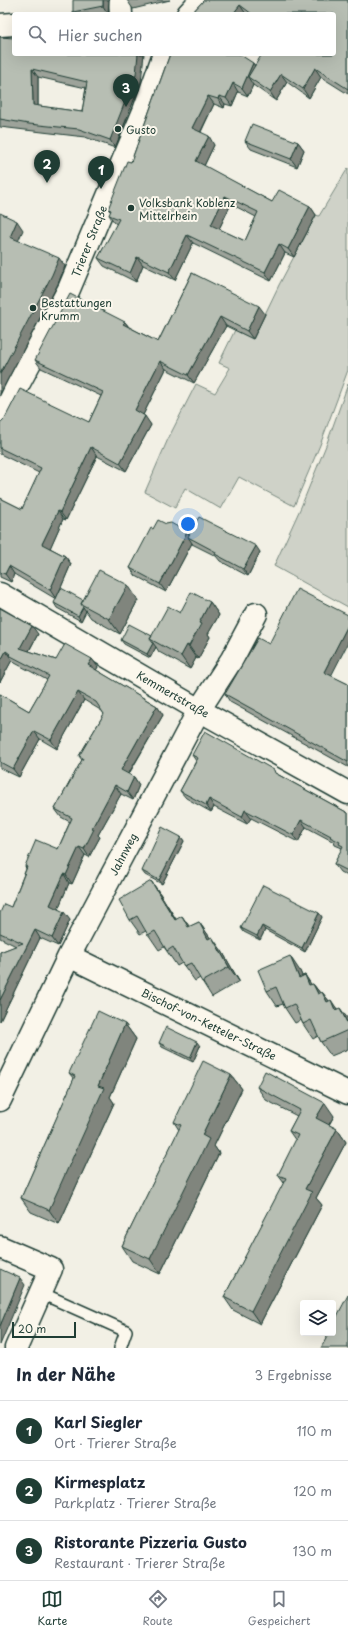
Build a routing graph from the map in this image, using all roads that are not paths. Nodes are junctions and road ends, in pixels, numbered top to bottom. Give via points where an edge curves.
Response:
1 (120, 0) edge
2 (201, 0) edge
3 (121, 12) edge
4 (190, 12) edge
5 (0, 24) edge
6 (12, 24) edge
7 (163, 56) edge
8 (0, 421) edge
9 (0, 594) edge
10 (256, 614) dead end
11 (199, 710) junction
12 (348, 793) edge
13 (69, 956) junction
14 (348, 1093) edge
15 (0, 1100) edge
16 (0, 1247) edge
17 (41, 1293) junction
18 (16, 1348) edge
19 (120, 1348) edge

1 - 3 street
2 - 4 street
5 - 6 street
7 - 8 street, Trierer Straße via 144,111 69,289
9 - 11 street, Kemmertstraße
10 - 11 street, Jahnweg via 232,659
11 - 12 street, Kemmertstraße
11 - 13 street, Jahnweg
13 - 14 street, Bischof-von-Ketteler-Straße
13 - 15 street, Jahnweg
16 - 17 street via 51,1268
17 - 18 street
17 - 19 lane via 126,1331

